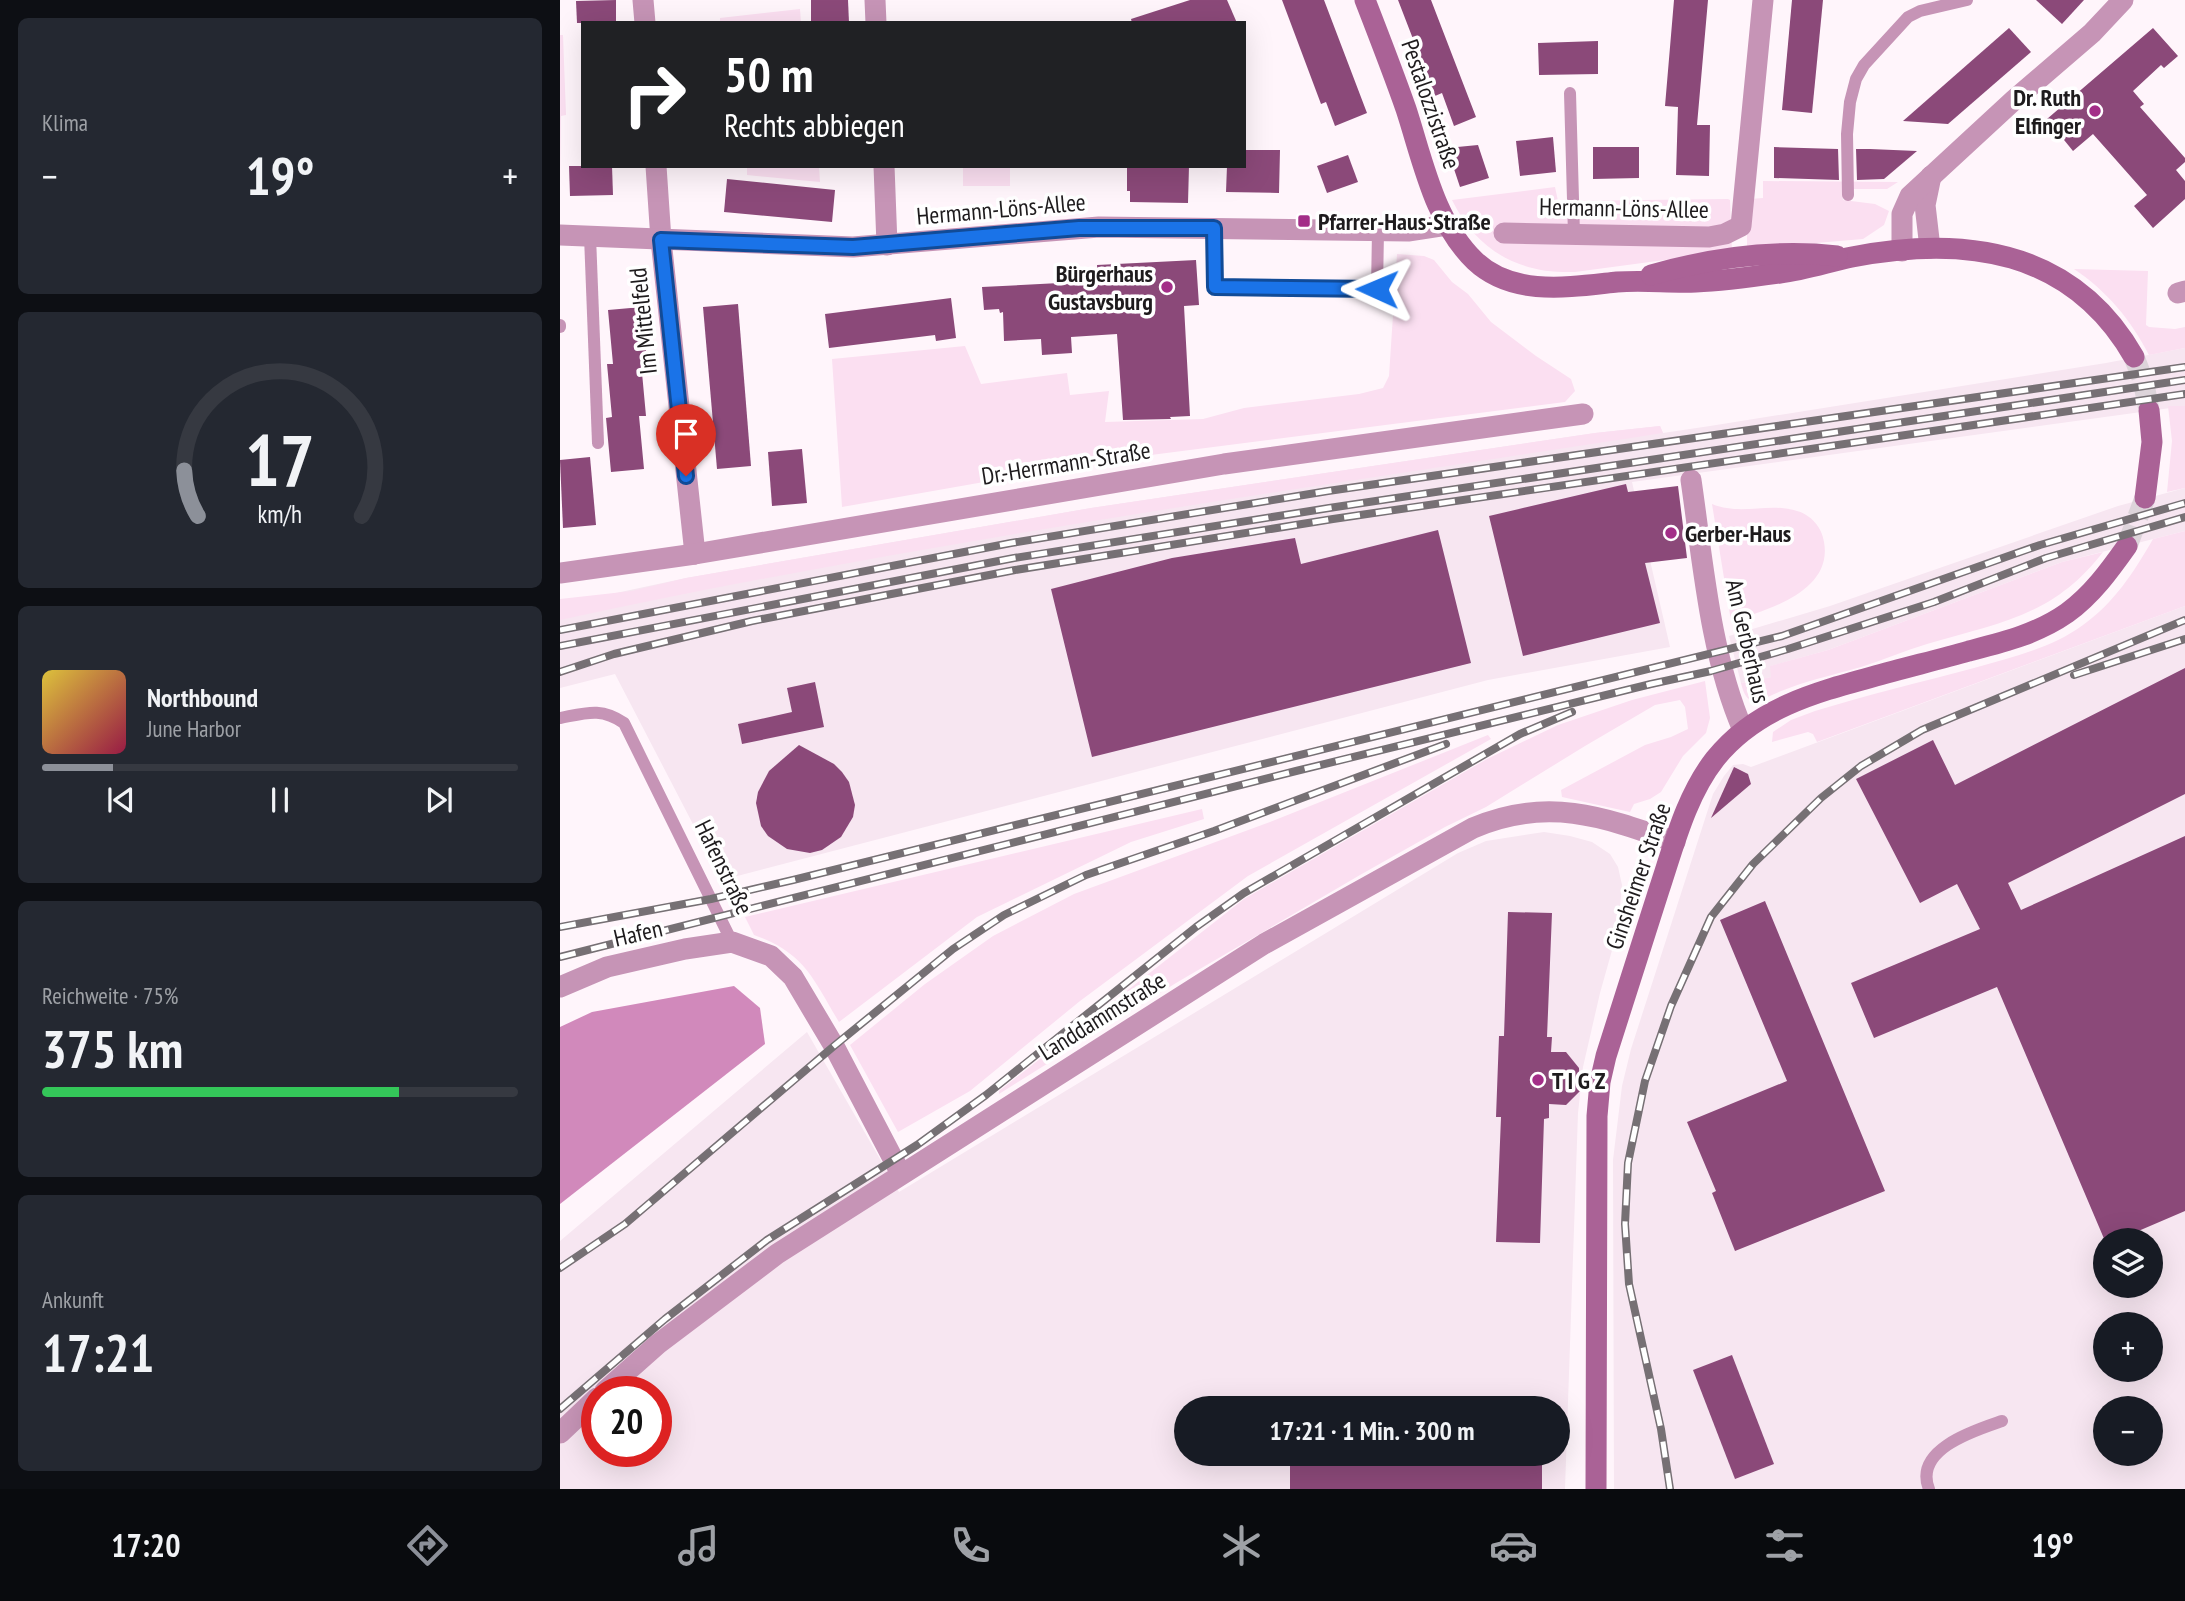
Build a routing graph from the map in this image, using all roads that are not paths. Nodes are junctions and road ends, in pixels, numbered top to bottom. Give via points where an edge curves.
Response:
1 (643, 0) edge
2 (875, 0) edge
3 (1365, 0) edge
4 (1763, 0) edge
5 (1966, 0) edge
6 (2122, 0) edge
7 (645, 21) edge
8 (876, 21) edge
9 (1570, 93) dead end
10 (656, 168) edge
11 (884, 168) edge
12 (1931, 176) junction
13 (1848, 195) dead end
14 (1447, 225) junction
15 (1741, 226) junction
16 (1214, 228) junction
17 (1378, 231) junction
18 (1504, 233) dead end
19 (560, 235) edge
20 (1574, 235) junction
21 (590, 236) junction
22 (661, 240) junction
23 (887, 245) junction
24 (1930, 248) junction
25 (1740, 250) dead end
26 (1902, 251) junction
27 (2134, 357) tunnel mouth
28 (2149, 410) tunnel mouth
29 (1583, 414) dead end
30 (598, 443) dead end
31 (1691, 480) dead end
32 (2145, 498) tunnel mouth
33 (2127, 546) tunnel mouth
34 (695, 554) junction
35 (560, 573) edge
36 (560, 718) edge
37 (1744, 730) junction
38 (1675, 842) junction
39 (732, 942) junction
40 (560, 987) edge
41 (901, 1174) junction
42 (622, 1376) edge
43 (581, 1413) edge
44 (2003, 1421) dead end
45 (560, 1433) edge
46 (1595, 1489) edge
47 (1929, 1489) edge

1 - 7 street
2 - 8 street
3 - 14 main road, Pestalozzistraße
4 - 15 street
5 - 13 lane via 1908,17 1864,65 1850,102
6 - 12 street via 2092,33
9 - 20 lane
10 - 22 street, Im Mittelfeld
11 - 23 street
12 - 24 street via 1925,205
12 - 26 street via 1905,204
14 - 17 street, Hermann-Löns-Allee
14 - 26 main road, Pestalozzistraße via 1478,264 1512,282 1534,287 1743,278
15 - 20 street, Hermann-Löns-Allee via 1709,237
15 - 25 lane
16 - 17 street, Hermann-Löns-Allee
16 - 17 lane via 1215,287 1377,289
16 - 23 street, Hermann-Löns-Allee via 1079,228
18 - 20 street, Hermann-Löns-Allee
19 - 21 street, Hermann-Löns-Allee
21 - 22 street, Hermann-Löns-Allee
21 - 30 lane
22 - 23 street, Hermann-Löns-Allee
22 - 34 street, Im Mittelfeld
24 - 26 main road, Pestalozzistraße
24 - 27 main road, Pestalozzistraße via 1984,250 2025,262 2095,306
28 - 32 main road via 2152,442
29 - 34 street, Dr.-Herrmann-Straße via 1224,464
31 - 37 street, Am Gerberhaus via 1719,653
33 - 37 main road, Ginsheimer Straße via 2093,590 2042,628 2014,640 1816,693 1776,709
34 - 35 street, Dr.-Herrmann-Straße
36 - 39 lane, Hafenstraße via 591,712 611,714 624,723
37 - 38 main road, Ginsheimer Straße via 1700,781
38 - 41 street, Landdammstraße via 1588,814 1562,811 1533,811 1473,828 1264,944
38 - 46 main road, Ginsheimer Straße via 1600,1082
39 - 40 street, Hafen via 607,967
39 - 41 street, Hafenstraße via 771,956 793,977
41 - 42 street, Landdammstraße via 777,1254
43 - 45 street
44 - 47 lane via 1961,1435 1942,1448 1929,1466

